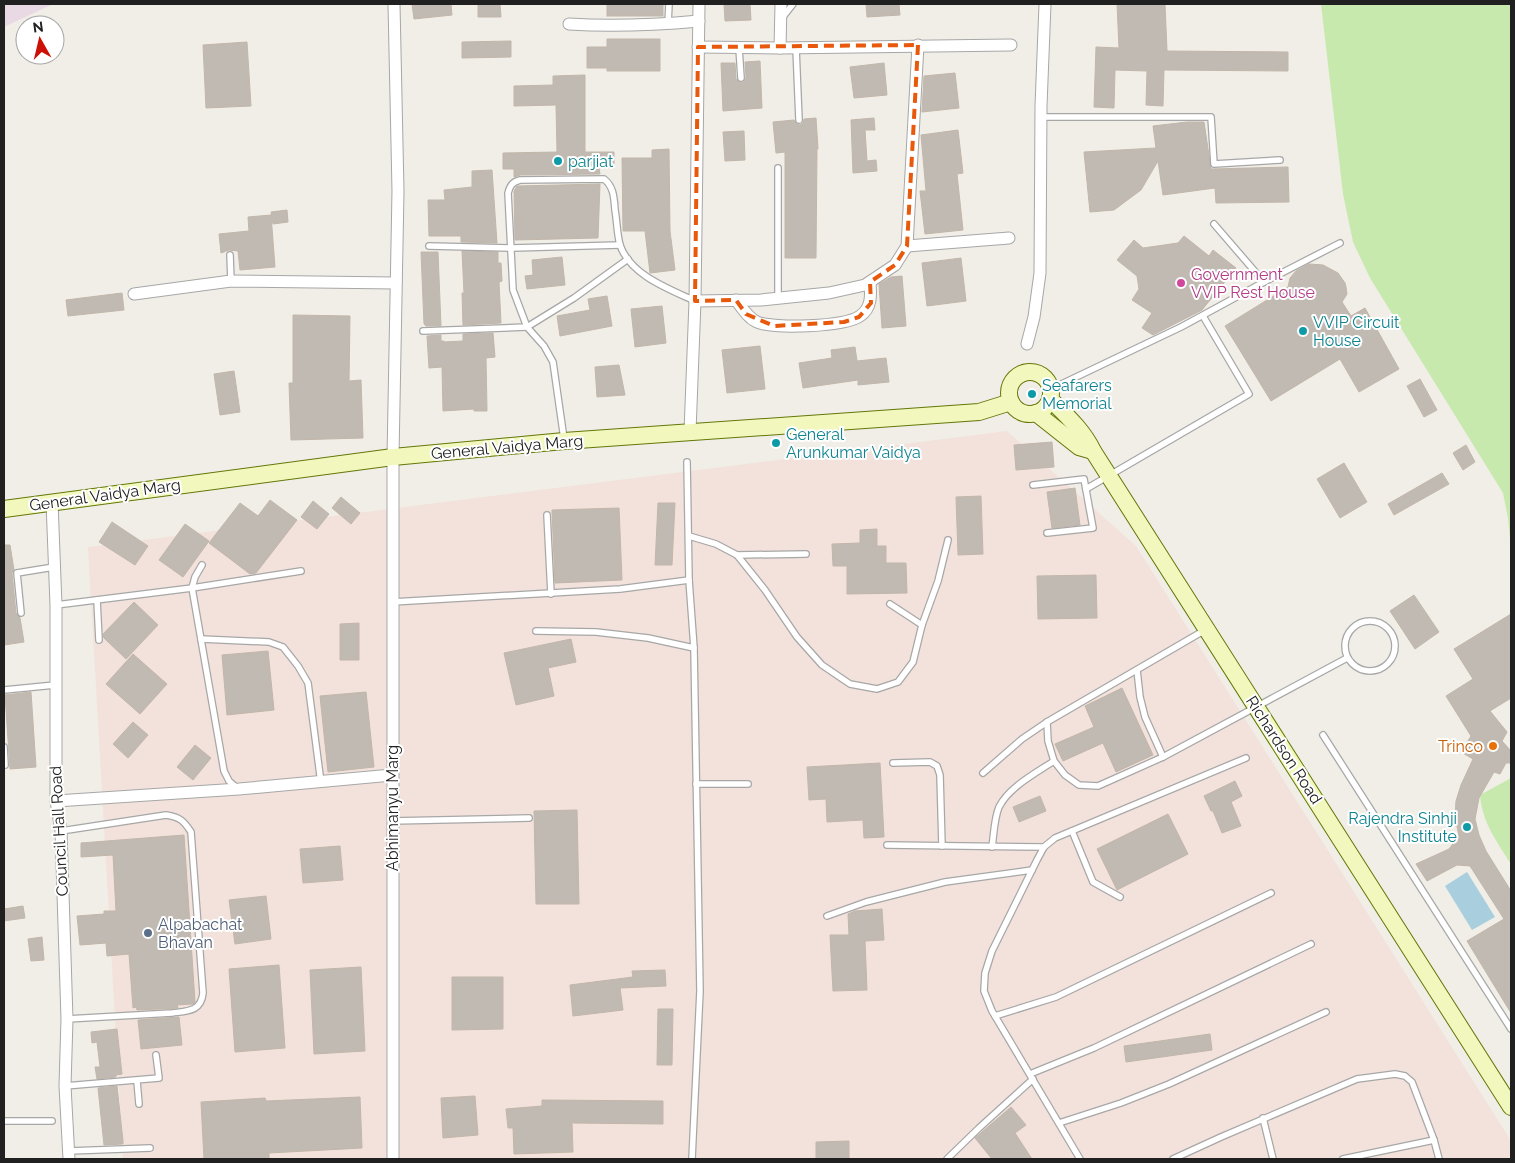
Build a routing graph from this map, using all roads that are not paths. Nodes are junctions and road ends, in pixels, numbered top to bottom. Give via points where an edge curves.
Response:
1 (394, 4) edge
2 (669, 4) edge
3 (699, 4) edge
4 (781, 4) edge
5 (793, 4) edge
6 (1045, 4) edge
7 (698, 21) junction
8 (780, 21) junction
9 (569, 24) dead end
10 (668, 24) junction
11 (1011, 44) dead end
12 (918, 45) junction
13 (698, 47) junction
14 (739, 48) junction
15 (780, 48) junction
16 (796, 48) junction
17 (741, 78) dead end
18 (1041, 117) junction
19 (799, 120) dead end
20 (1280, 160) dead end
21 (778, 168) dead end
22 (1214, 224) dead end
23 (1009, 238) dead end
24 (1340, 243) dead end
25 (620, 245) junction
26 (429, 246) dead end
27 (907, 246) junction
28 (512, 248) junction
29 (230, 255) dead end
30 (628, 259) junction
31 (231, 281) junction
32 (870, 282) junction
33 (1264, 282) junction
34 (396, 283) junction
35 (134, 294) dead end
36 (778, 298) junction
37 (736, 300) junction
38 (695, 301) junction
39 (1203, 316) junction
40 (527, 327) junction
41 (423, 331) dead end
42 (1027, 344) dead end
43 (1050, 394) junction
44 (1011, 402) junction
45 (1036, 413) junction
46 (690, 432) junction
47 (564, 441) junction
48 (1093, 451) junction
49 (393, 457) junction
50 (687, 462) dead end
51 (1109, 476) junction
52 (1033, 485) dead end
53 (1086, 489) junction
54 (52, 502) junction
55 (4, 508) edge
56 (547, 515) dead end
57 (1047, 534) dead end
58 (689, 536) junction
59 (948, 540) dead end
60 (806, 554) dead end
61 (737, 555) junction
62 (202, 566) dead end
63 (54, 567) junction
64 (301, 571) dead end
65 (689, 580) junction
66 (192, 588) junction
67 (551, 594) junction
68 (97, 600) junction
69 (392, 602) junction
70 (890, 604) dead end
71 (56, 605) junction
72 (21, 613) dead end
73 (922, 625) junction
74 (1207, 629) junction
75 (536, 631) dead end
76 (201, 639) junction
77 (99, 640) dead end
78 (694, 648) junction
79 (1347, 658) junction
80 (1137, 670) junction
81 (55, 685) junction
82 (4, 690) edge
83 (1256, 705) junction
84 (1047, 722) junction
85 (1323, 736) dead end
86 (4, 747) edge
87 (1163, 757) junction
88 (1246, 758) dead end
89 (1054, 761) junction
90 (893, 763) dead end
91 (5, 765) edge
92 (983, 773) dead end
93 (392, 775) junction
94 (321, 783) junction
95 (696, 784) junction
96 (748, 784) dead end
97 (239, 789) junction
98 (56, 801) junction
99 (529, 818) dead end
100 (392, 821) junction
101 (61, 831) junction
102 (1072, 831) junction
103 (887, 845) dead end
104 (942, 846) junction
105 (992, 847) junction
106 (1044, 847) junction
107 (1032, 870) junction
108 (1271, 893) dead end
109 (1120, 897) dead end
110 (827, 916) dead end
111 (1311, 944) dead end
112 (1326, 1012) dead end
113 (994, 1016) junction
114 (67, 1018) junction
115 (1511, 1030) edge
116 (156, 1056) dead end
117 (1032, 1076) junction
118 (137, 1081) junction
119 (65, 1086) junction
120 (139, 1104) dead end
121 (1511, 1107) edge
122 (1263, 1118) junction
123 (4, 1121) edge
124 (52, 1121) dead end
125 (1059, 1123) junction
126 (1434, 1140) junction
127 (150, 1148) dead end
128 (69, 1155) edge
129 (1188, 1156) edge
130 (393, 1159) edge
131 (692, 1159) edge
132 (947, 1159) edge
133 (1080, 1159) edge
134 (1173, 1159) edge
135 (1274, 1159) edge
136 (1343, 1159) edge
137 (1439, 1159) edge

1 - 34 street, Abhimanyu Marg via 398,191
2 - 10 lane
3 - 7 street
4 - 8 street
5 - 8 lane
6 - 18 street
7 - 10 street
7 - 13 street
8 - 15 street
9 - 10 street
11 - 12 street
12 - 16 street
12 - 27 street
13 - 14 street
13 - 38 street
14 - 15 street
14 - 17 lane
15 - 16 street
16 - 19 lane
18 - 20 lane via 1211,117 1214,164
18 - 42 street via 1040,273
21 - 36 lane
22 - 33 lane
23 - 27 street
24 - 33 lane
25 - 28 lane
25 - 28 lane via 612,189 604,178 520,180 515,181 508,192
25 - 30 lane
26 - 28 lane
27 - 32 street via 895,265
28 - 40 lane via 513,290
29 - 31 lane
30 - 38 lane via 646,277
30 - 40 lane
31 - 34 street
31 - 35 street
32 - 36 street via 829,293
32 - 37 street via 871,303 859,317 844,322 774,326 757,322
33 - 39 lane
34 - 49 street, Abhimanyu Marg
36 - 37 street
37 - 38 street
38 - 46 street
39 - 43 lane
39 - 51 lane via 1249,394
40 - 41 lane
40 - 47 lane via 553,362
43 - 44 street via 1049,384 1041,375 1024,373 1010,385
43 - 45 street via 1046,406
43 - 48 street, Richardson Road via 1088,440
44 - 45 street via 1019,411
44 - 46 street, General Vaidya Marg via 979,412
45 - 48 street via 1079,447
46 - 47 street, General Vaidya Marg
47 - 49 street, General Vaidya Marg
48 - 51 street, Richardson Road
49 - 54 street, General Vaidya Marg
49 - 69 street, Abhimanyu Marg
50 - 58 lane
51 - 53 lane
51 - 74 street, Richardson Road
52 - 53 lane via 1084,479
53 - 57 lane via 1093,528
54 - 55 street, General Vaidya Marg
54 - 63 street, Council Hall Road
56 - 67 lane
58 - 61 lane
58 - 65 lane
59 - 73 lane
60 - 61 lane
61 - 73 lane via 803,644 822,665 850,684 877,689 898,682 913,662
62 - 66 lane
63 - 71 street, Council Hall Road
63 - 72 lane via 17,572
64 - 66 lane
65 - 67 lane
65 - 78 lane
66 - 68 lane
66 - 76 lane
67 - 69 lane
68 - 71 lane
68 - 77 lane
69 - 93 street, Abhimanyu Marg
70 - 73 lane
71 - 81 street, Council Hall Road
74 - 80 lane
74 - 83 street, Richardson Road
75 - 78 lane via 596,632
76 - 94 lane via 269,642 283,647 308,683
76 - 97 lane via 224,771 229,781
78 - 95 lane
79 - 79 lane via 1358,669 1381,669 1395,651 1394,636 1390,629 1377,622 1362,622 1346,636
79 - 83 lane
80 - 84 lane
80 - 87 lane via 1140,697
81 - 82 lane
81 - 98 street, Council Hall Road
83 - 87 lane
83 - 121 street, Richardson Road
84 - 89 lane
84 - 92 lane
85 - 115 lane
86 - 91 lane
87 - 89 lane via 1098,786 1071,781
88 - 102 lane
89 - 105 lane via 1024,780 1000,806
90 - 104 lane via 930,762 937,766
93 - 94 street
93 - 100 street, Abhimanyu Marg
94 - 97 street
95 - 96 lane
95 - 131 lane via 700,992
97 - 98 street
98 - 101 street, Council Hall Road
99 - 100 lane
100 - 130 street, Abhimanyu Marg
101 - 114 street, Council Hall Road
101 - 114 lane via 166,815 184,822 191,832 203,994 198,1007 188,1011
102 - 106 lane
102 - 109 lane via 1093,882
103 - 104 lane
104 - 105 lane
105 - 106 lane
106 - 107 lane
107 - 110 lane via 946,882 866,902
107 - 113 lane via 992,951 985,973 984,991
108 - 113 lane via 1056,997
111 - 117 lane
112 - 125 lane via 1121,1104
113 - 117 lane
114 - 119 street, Council Hall Road
116 - 118 lane via 158,1078
117 - 125 lane
117 - 132 lane
118 - 119 lane
118 - 120 lane
119 - 128 street, Council Hall Road
122 - 126 lane via 1357,1079 1395,1074 1412,1082
122 - 129 lane
122 - 135 lane
123 - 124 lane
125 - 133 lane
126 - 136 lane
126 - 137 lane
127 - 128 lane
129 - 134 lane

